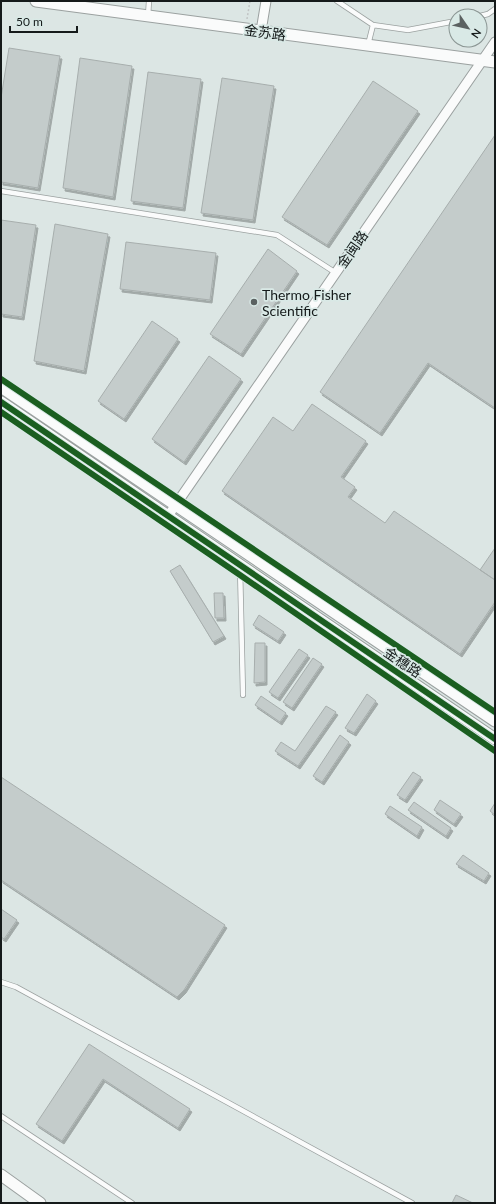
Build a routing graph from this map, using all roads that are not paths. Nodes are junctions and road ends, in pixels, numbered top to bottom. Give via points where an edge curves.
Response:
1 (36, 1) edge
2 (149, 1) edge
3 (266, 1) edge
4 (337, 1) edge
5 (148, 16) junction
6 (448, 22) edge
7 (373, 25) junction
8 (262, 31) junction
9 (495, 42) edge
10 (368, 45) junction
11 (481, 61) junction
12 (495, 62) edge
13 (1, 191) edge
14 (336, 273) junction
15 (1, 387) edge
16 (1, 402) edge
17 (176, 504) junction
18 (168, 516) junction
19 (240, 565) junction
20 (243, 695) dead end
21 (495, 721) edge
22 (495, 739) edge
23 (1, 982) edge
24 (1, 1116) edge
25 (1, 1175) edge
26 (40, 1203) edge
27 (132, 1203) edge
28 (412, 1203) edge

1 - 5 street, 金苏路
2 - 5 lane
3 - 8 street
4 - 7 lane
5 - 8 street, 金苏路
6 - 7 lane via 408,30
7 - 10 lane
8 - 10 street, 金苏路
9 - 11 street, 金闽路
10 - 11 street, 金苏路
11 - 12 street, 金苏路
11 - 14 street, 金闽路
13 - 14 lane via 277,235
14 - 17 street, 金闽路
15 - 17 street, 金穗路
16 - 18 street, 金穗路
17 - 18 street, 金闽路
17 - 21 street, 金穗路
18 - 19 street, 金穗路
19 - 20 lane
19 - 22 street, 金穗路
23 - 28 lane via 16,987
24 - 27 lane
25 - 26 street

